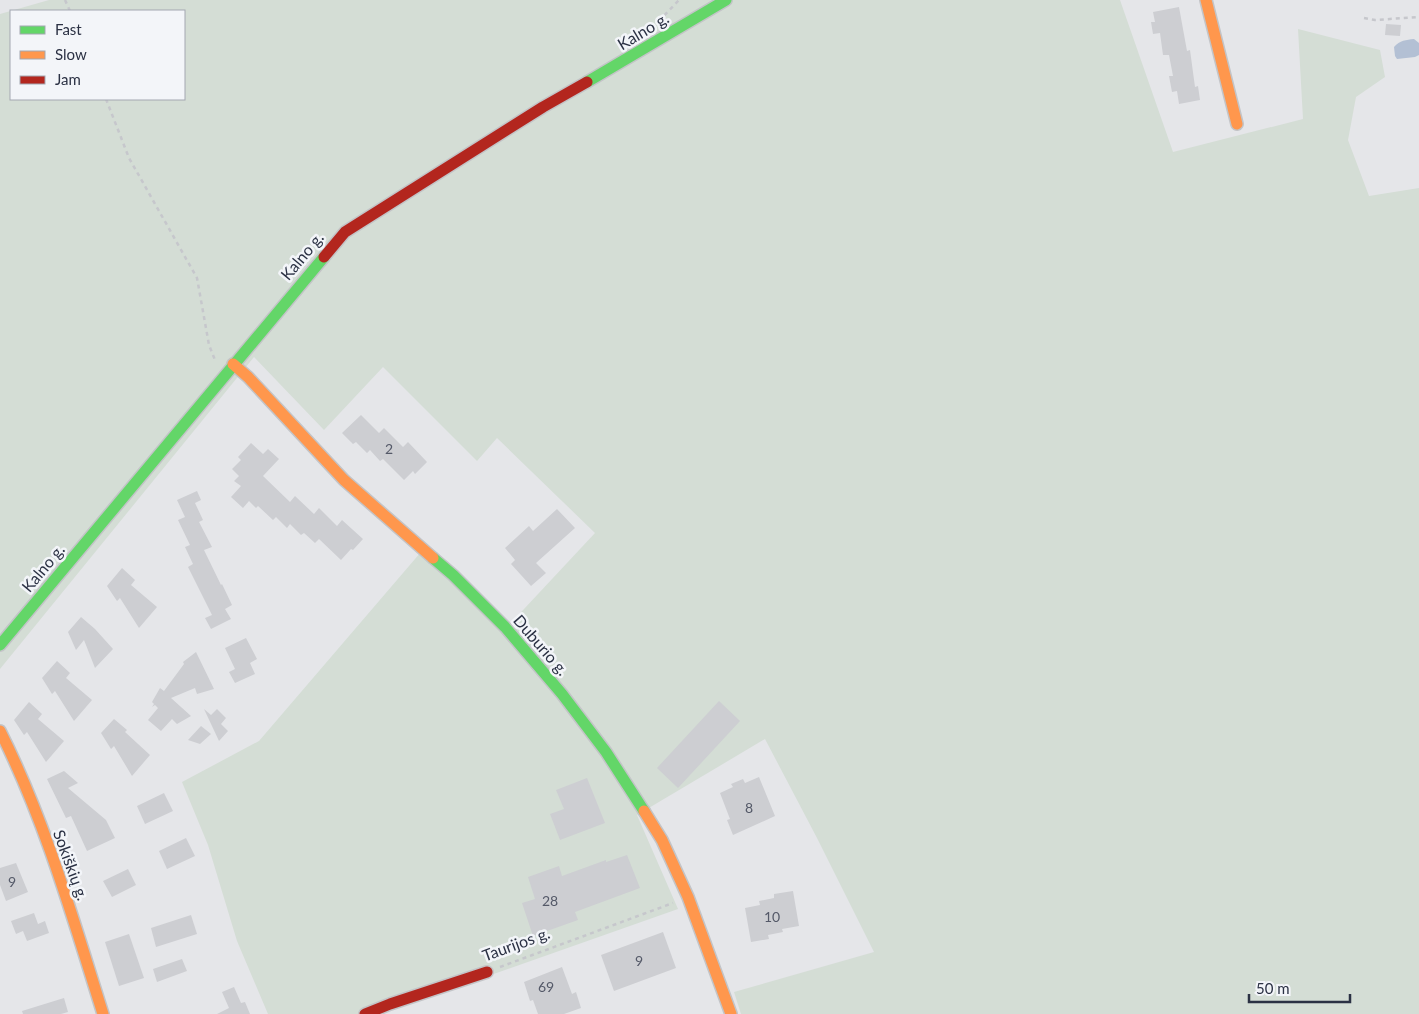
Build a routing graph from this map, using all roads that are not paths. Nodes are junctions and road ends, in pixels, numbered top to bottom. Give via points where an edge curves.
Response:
1 (726, 0) edge
2 (1206, 0) edge
3 (1237, 124) dead end
4 (233, 364) junction
5 (0, 645) edge
6 (0, 731) edge
7 (487, 972) road end
8 (103, 1014) edge
9 (365, 1014) edge
10 (731, 1014) edge

1 - 4 street, Kalno g. via 544,107 344,232
2 - 3 street
4 - 5 street, Kalno g.
4 - 10 street, Duburio g. via 344,480 453,575 505,627 562,694 606,752 662,840 688,898
6 - 8 street, Sokiškių g. via 43,834
7 - 9 street, Taurijos g.

